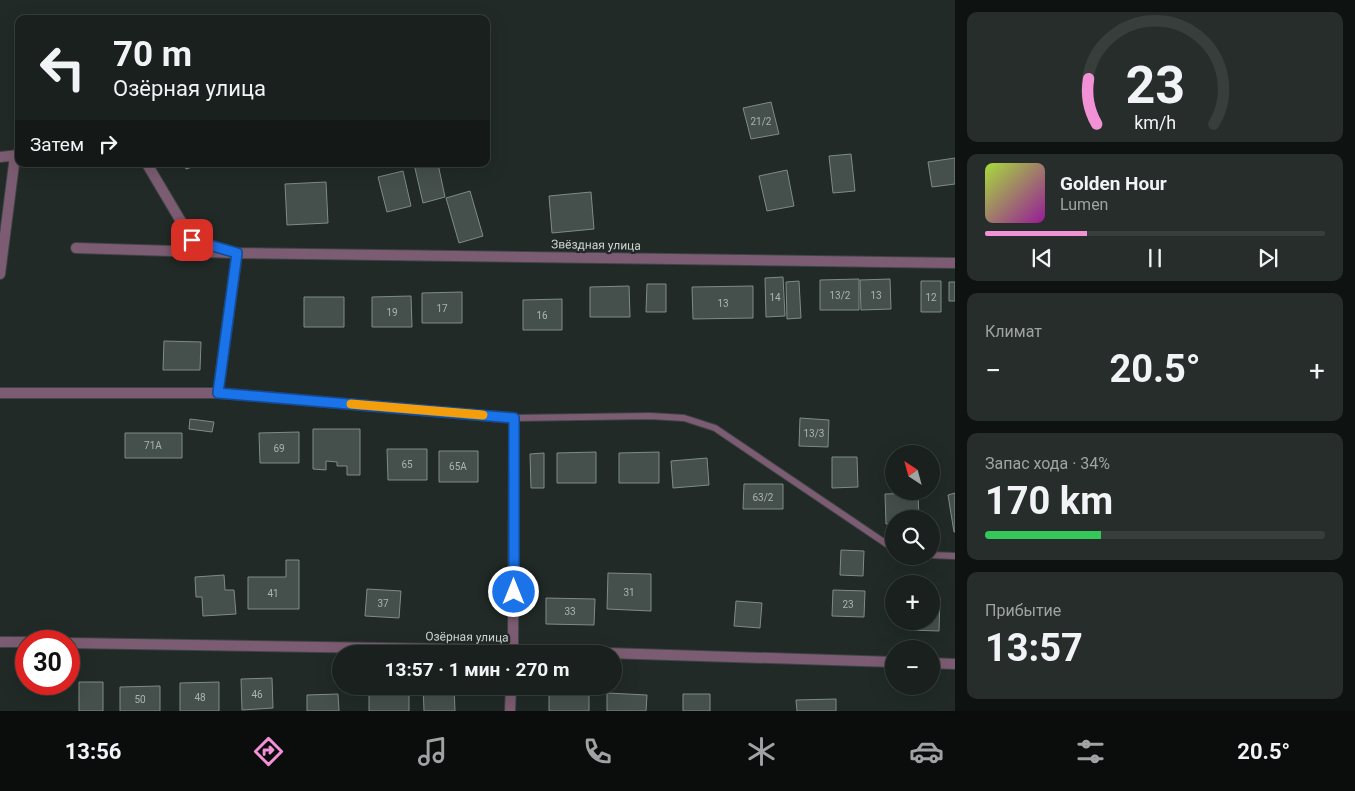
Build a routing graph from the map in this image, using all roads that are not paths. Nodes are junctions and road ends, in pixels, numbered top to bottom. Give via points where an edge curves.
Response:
1 (15, 156) edge
2 (0, 157) edge
3 (15, 167) edge
4 (149, 167) edge
5 (76, 248) dead end
6 (237, 253) junction
7 (955, 263) edge
8 (0, 274) edge
9 (0, 393) edge
10 (218, 393) junction
11 (514, 418) junction
12 (885, 543) edge
13 (940, 555) edge
14 (955, 556) edge
15 (0, 642) edge
16 (15, 642) edge
17 (80, 643) edge
18 (513, 645) edge
19 (332, 648) edge
20 (622, 655) edge
21 (885, 662) edge
22 (940, 663) edge
23 (955, 664) edge
24 (511, 695) edge
25 (510, 711) edge

1 - 2 street
3 - 8 street
4 - 6 street, Звёздная улица via 192,240
5 - 6 street, Звёздная улица
6 - 7 street, Звёздная улица
6 - 10 street
9 - 10 street
10 - 11 street
11 - 12 lane via 650,416 684,418 715,428
11 - 18 street
13 - 14 lane
15 - 16 street
17 - 19 street, Озёрная улица
20 - 21 street, Озёрная улица
22 - 23 street
24 - 25 street

